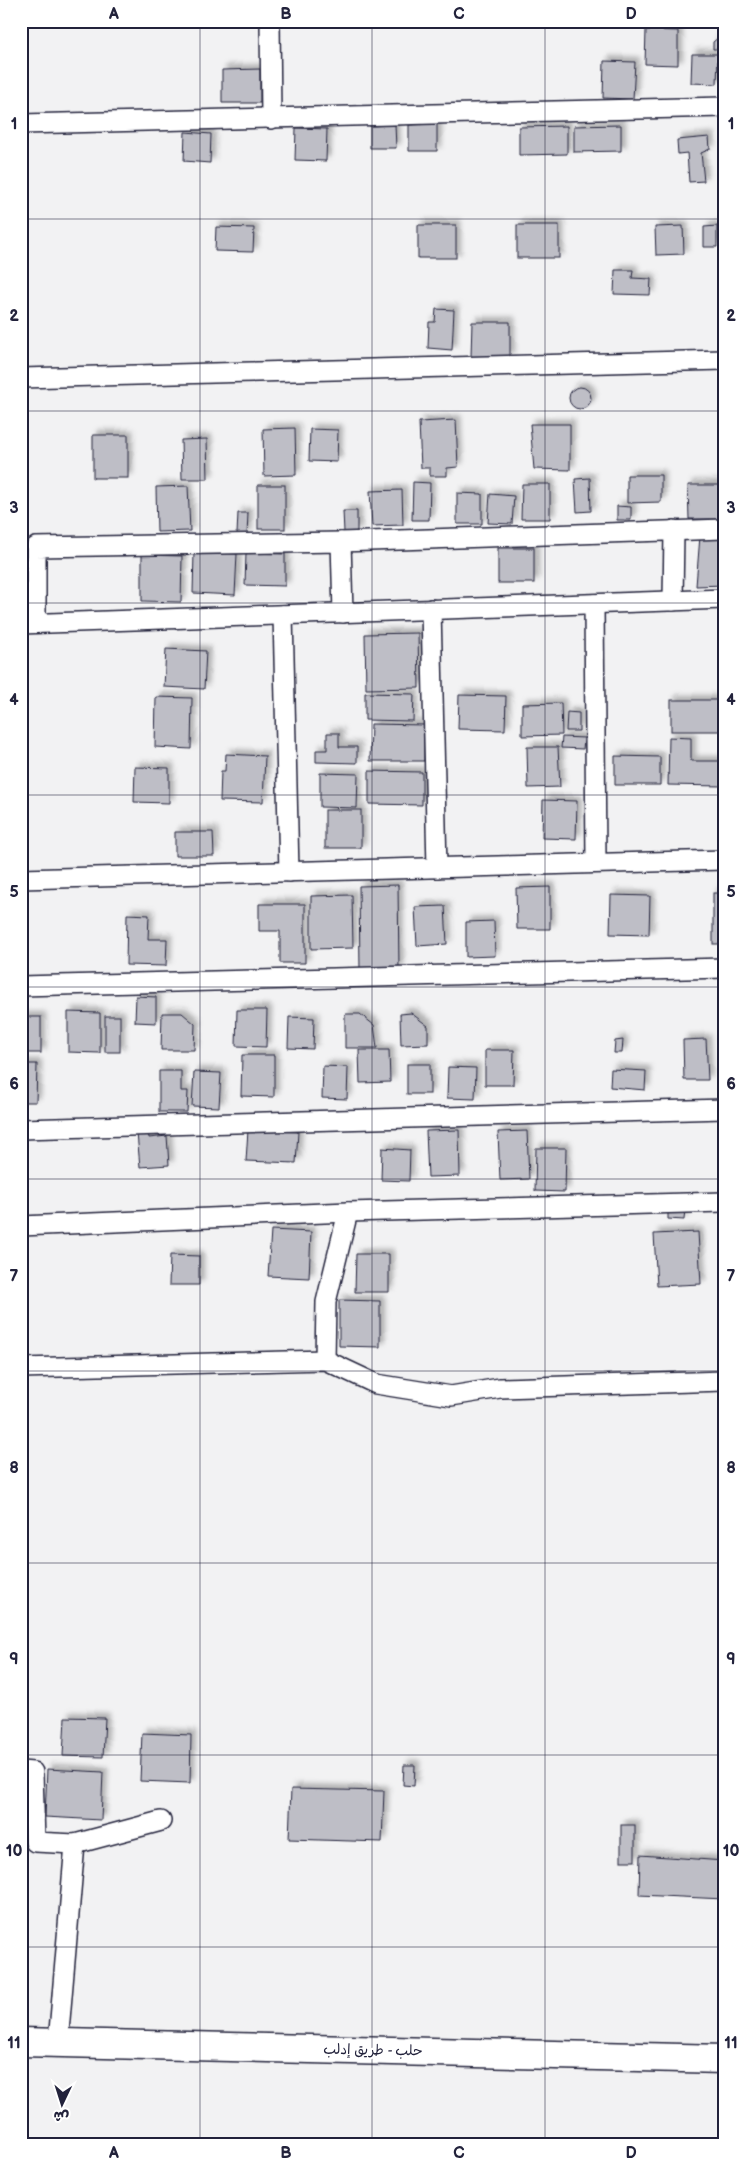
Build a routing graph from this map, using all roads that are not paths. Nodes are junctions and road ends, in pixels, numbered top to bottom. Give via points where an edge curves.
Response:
1 (270, 21) edge
2 (724, 107) edge
3 (271, 119) junction
4 (21, 124) edge
5 (724, 360) edge
6 (21, 378) edge
7 (724, 529) edge
8 (674, 530) junction
9 (341, 542) junction
10 (724, 599) edge
11 (673, 601) junction
12 (594, 604) junction
13 (431, 609) junction
14 (343, 613) junction
15 (283, 615) junction
16 (28, 623) edge
17 (724, 860) edge
18 (596, 863) junction
19 (437, 868) junction
20 (289, 872) junction
21 (21, 879) edge
22 (724, 968) edge
23 (21, 986) edge
24 (724, 1109) edge
25 (21, 1129) edge
26 (724, 1202) edge
27 (348, 1212) junction
28 (21, 1226) edge
29 (325, 1360) junction
30 (21, 1368) edge
31 (724, 1381) edge
32 (21, 1771) edge
33 (161, 1821) dead end
34 (75, 1844) junction
35 (21, 2042) edge
36 (58, 2043) junction
37 (724, 2059) edge

1 - 3 street
2 - 3 street
3 - 4 street
5 - 6 street
7 - 8 street
8 - 9 street
8 - 11 street
9 - 14 street
9 - 16 street via 36,548
10 - 11 street
11 - 12 street
12 - 13 street
12 - 18 street
13 - 14 street
13 - 19 street
14 - 15 street
15 - 16 street
15 - 20 street
17 - 18 street
18 - 19 street
19 - 20 street
20 - 21 street
22 - 23 street
24 - 25 street
26 - 27 street
27 - 28 street
27 - 29 street via 326,1302
29 - 30 street
29 - 31 street via 376,1384 451,1396 500,1388
32 - 34 street via 33,1772 36,1842
33 - 34 street
34 - 36 street
35 - 36 highway, حلب - طريق إدلب
36 - 37 highway, حلب - طريق إدلب

